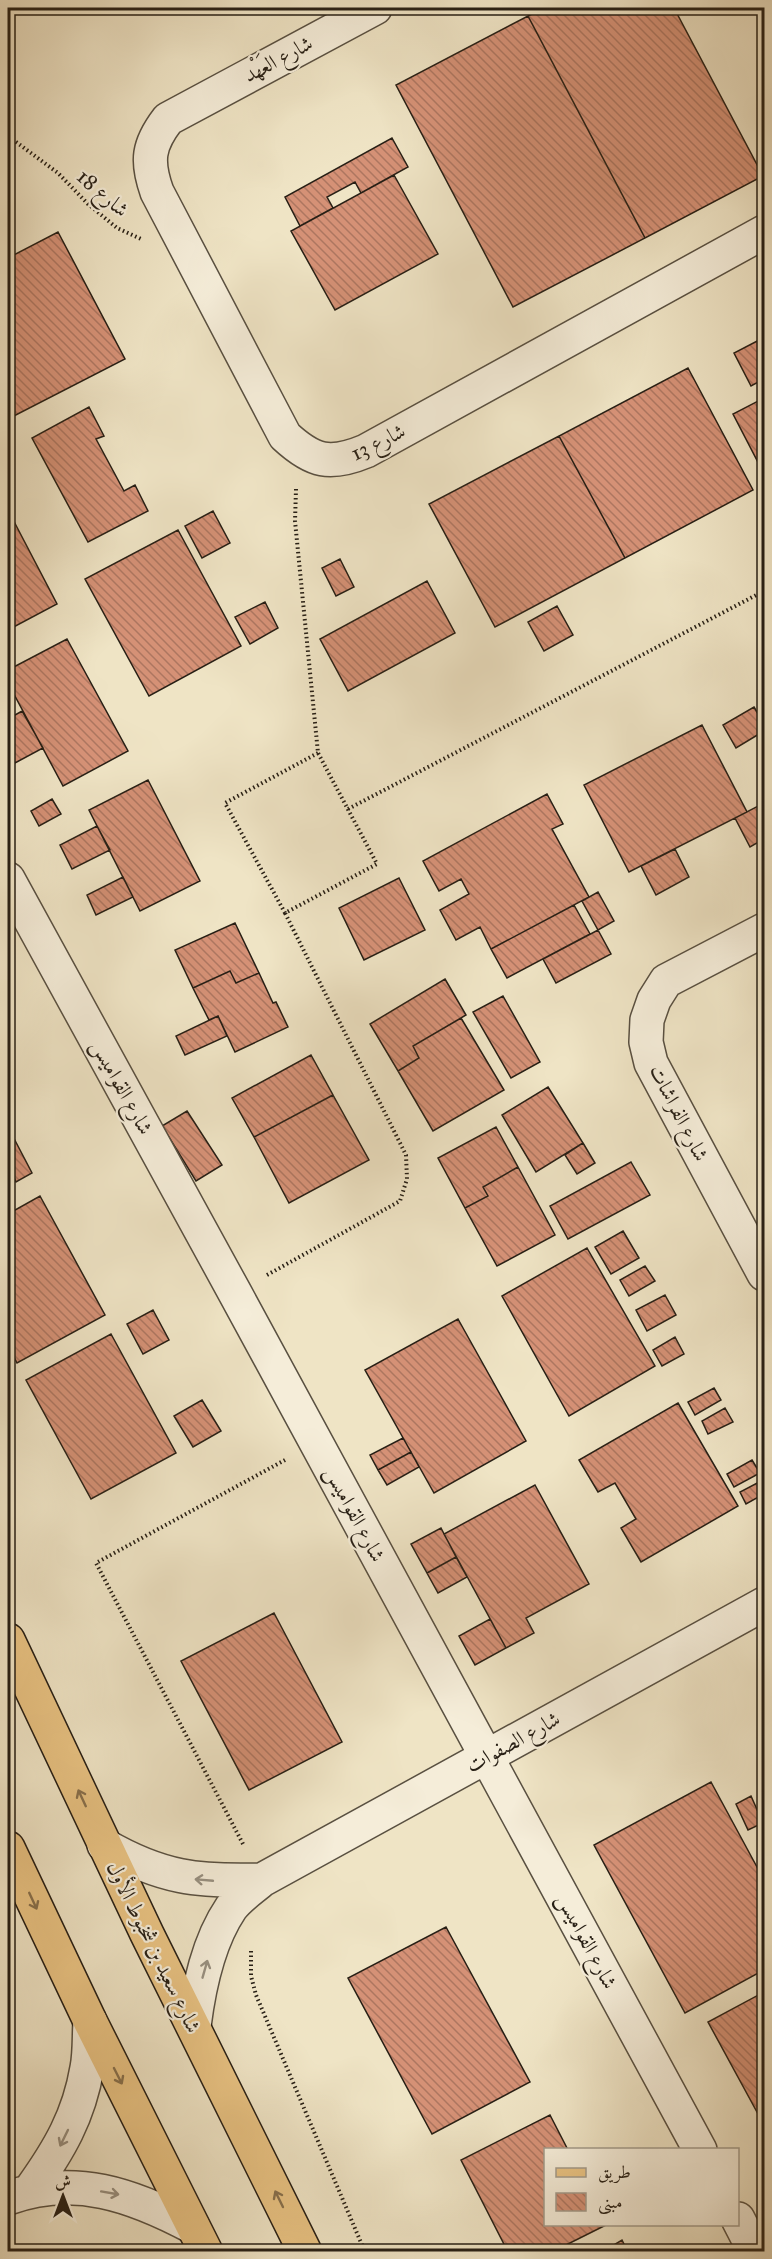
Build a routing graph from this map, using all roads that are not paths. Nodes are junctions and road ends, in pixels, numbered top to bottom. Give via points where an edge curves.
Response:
1 (375, 8) edge
2 (213, 93) joint
3 (765, 232) edge
4 (8, 879) edge
5 (765, 930) edge
6 (765, 1274) edge
7 (765, 1604) edge
8 (8, 1640) edge
9 (487, 1756) junction
10 (104, 1845) junction
11 (8, 1848) edge
12 (262, 1880) junction
13 (90, 2021) junction
14 (194, 2026) junction
15 (699, 2148) edge
16 (19, 2194) edge
17 (739, 2221) edge
18 (199, 2239) edge
19 (305, 2252) edge
20 (755, 2252) edge

1 - 2 street, شارع العَهْد
2 - 3 street, شارع 13 via 168,119 156,135 150,154 150,174 285,436 302,451 322,460 345,460 366,451
4 - 9 street, شارع القواميس
5 - 6 street, شارع الفراشات via 666,981 647,1020 646,1042 651,1063
7 - 9 street, شارع الصفوات
10 -> 8 main road, شارع سعيد بن شخبوط الأول
9 - 12 street, شارع الصفوات
9 - 15 street, شارع القواميس
12 -> 10 street, شارع الصفوات via 189,1879 159,1872
10 - 14 main road, شارع سعيد بن شخبوط الأول
11 -> 13 main road
14 -> 12 street, شارع الصفوات via 204,1974 218,1934 232,1906
13 -> 16 street via 88,2066 77,2111 58,2152
13 -> 18 main road
19 -> 14 main road, شارع سعيد بن شخبوط الأول
16 -> 18 street via 73,2187 116,2193 155,2206
17 - 20 street

